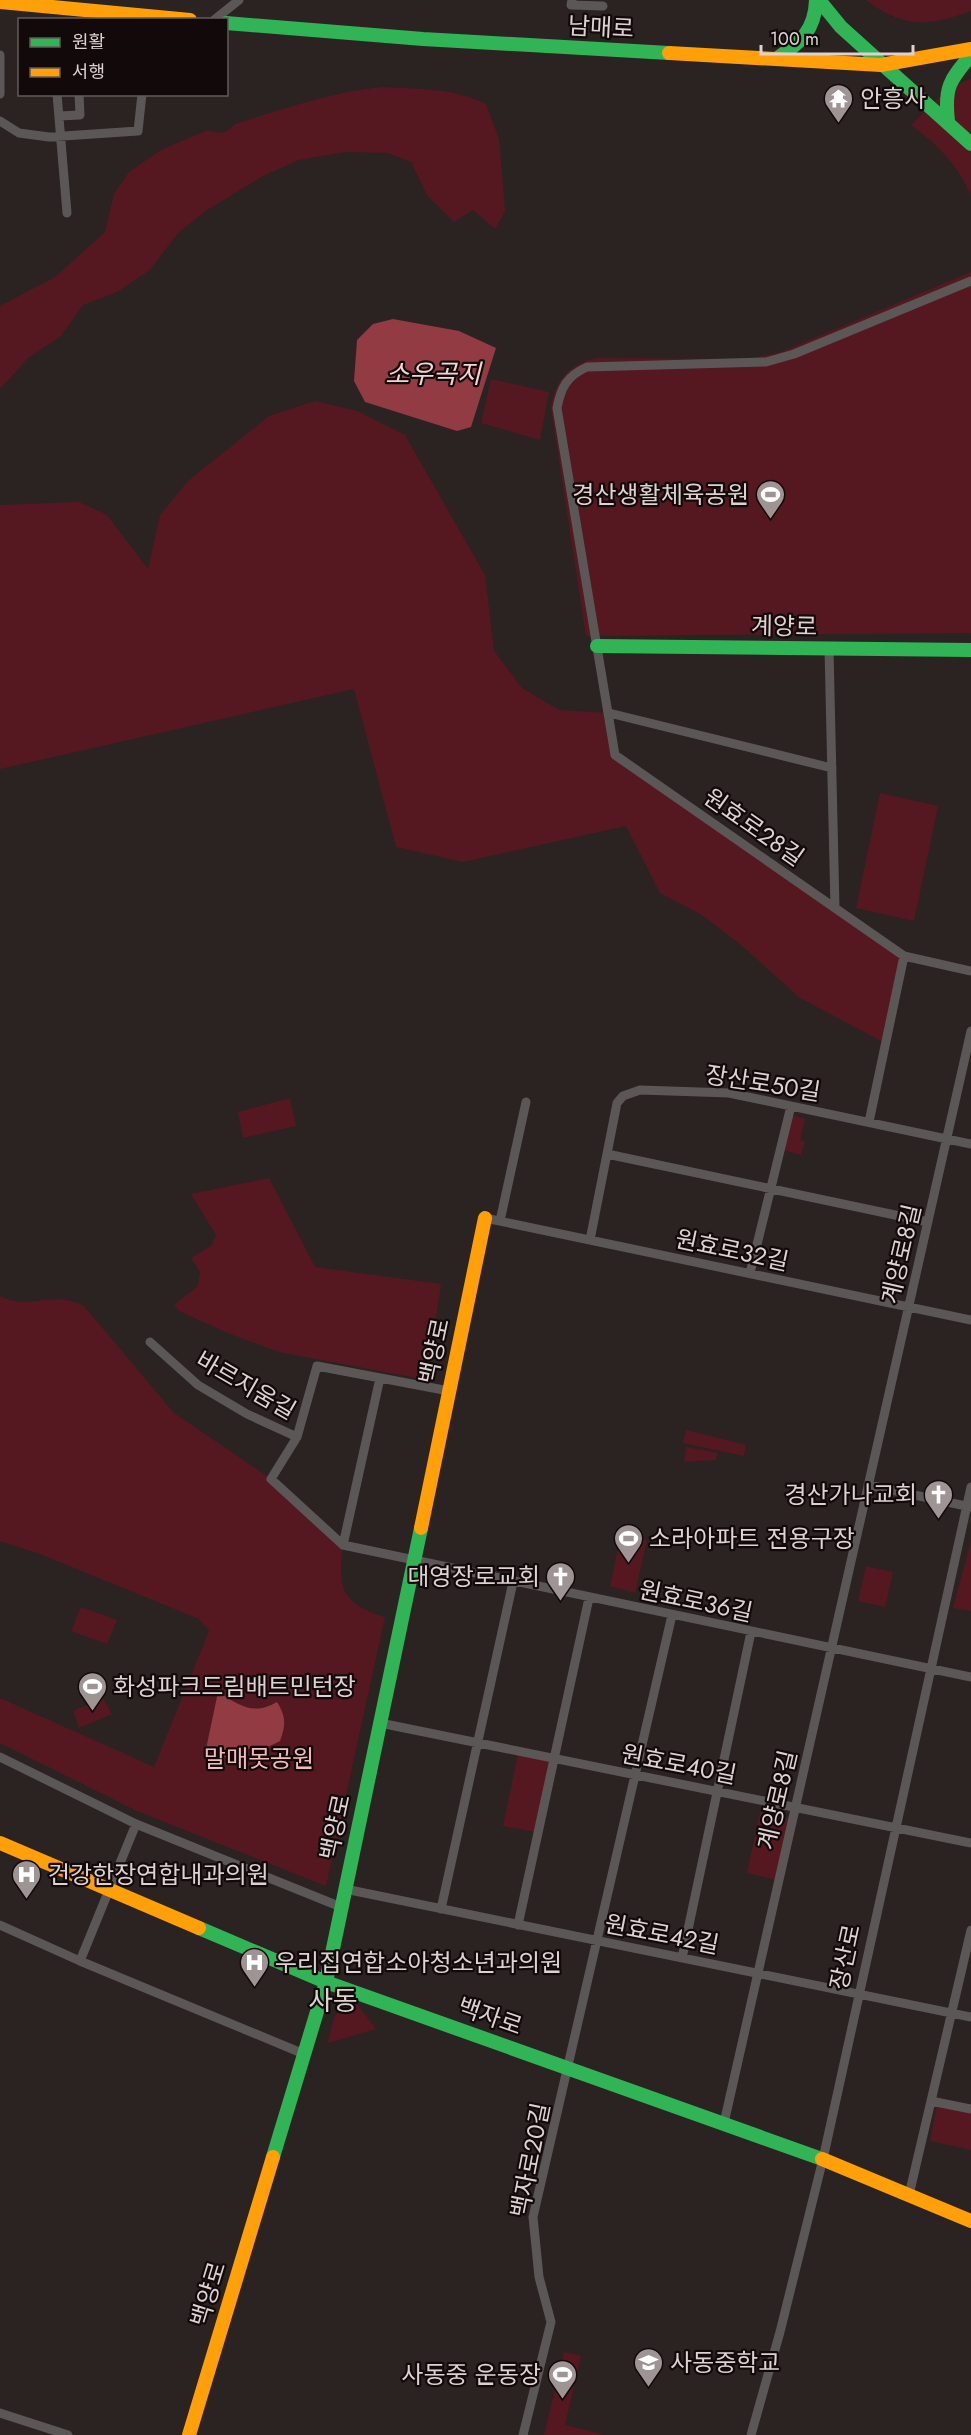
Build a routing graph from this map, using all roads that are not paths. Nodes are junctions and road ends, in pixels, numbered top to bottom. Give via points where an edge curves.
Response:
1 (239, 0) edge
2 (572, 0) edge
3 (818, 0) edge
4 (0, 2) edge
5 (603, 6) dead end
6 (149, 18) edge
7 (216, 18) edge
8 (228, 22) edge
9 (971, 49) edge
10 (0, 55) edge
11 (971, 55) edge
12 (776, 59) junction
13 (881, 65) junction
14 (0, 94) edge
15 (57, 96) edge
16 (79, 96) edge
17 (142, 96) edge
18 (59, 117) junction
19 (0, 121) edge
20 (948, 121) junction
21 (61, 137) junction
22 (971, 144) edge
23 (67, 213) dead end
24 (971, 281) edge
25 (597, 646) junction
26 (829, 649) junction
27 (971, 650) edge
28 (609, 712) junction
29 (832, 768) junction
30 (835, 908) junction
31 (904, 956) junction
32 (971, 971) edge
33 (971, 1031) edge
34 (526, 1102) dead end
35 (791, 1106) junction
36 (869, 1122) junction
37 (946, 1139) junction
38 (971, 1144) edge
39 (607, 1154) junction
40 (770, 1188) junction
41 (485, 1218) joint
42 (500, 1221) junction
43 (928, 1222) junction
44 (590, 1240) junction
45 (750, 1273) junction
46 (909, 1307) junction
47 (971, 1320) edge
48 (150, 1342) dead end
49 (380, 1378) junction
50 (449, 1391) junction
51 (297, 1437) junction
52 (868, 1485) junction
53 (971, 1487) edge
54 (969, 1507) edge
55 (343, 1545) junction
56 (414, 1561) junction
57 (513, 1582) junction
58 (588, 1598) junction
59 (672, 1615) junction
60 (751, 1632) junction
61 (831, 1649) junction
62 (933, 1668) junction
63 (971, 1677) edge
64 (380, 1723) junction
65 (478, 1743) junction
66 (0, 1757) edge
67 (554, 1759) junction
68 (636, 1775) junction
69 (716, 1792) junction
70 (795, 1808) junction
71 (136, 1824) junction
72 (896, 1828) junction
73 (0, 1842) edge
74 (971, 1843) edge
75 (345, 1889) junction
76 (109, 1890) junction
77 (341, 1907) junction
78 (441, 1909) junction
79 (0, 1925) edge
80 (518, 1925) junction
81 (971, 1930) edge
82 (598, 1941) junction
83 (682, 1958) junction
84 (80, 1961) junction
85 (758, 1973) junction
86 (326, 1982) junction
87 (860, 1994) junction
88 (952, 2013) junction
89 (971, 2016) edge
90 (304, 2054) junction
91 (569, 2068) junction
92 (931, 2101) junction
93 (971, 2109) edge
94 (724, 2123) junction
95 (823, 2159) junction
96 (909, 2195) junction
97 (971, 2221) edge
98 (0, 2413) edge
99 (68, 2435) edge
100 (189, 2435) edge
101 (523, 2435) edge
102 (751, 2435) edge

1 - 7 street
2 - 5 street via 571,6
3 - 12 street via 817,16 808,37
3 - 13 street
4 - 6 street
8 - 12 street, 남매로 via 423,39
9 - 13 street, 남매로
10 - 14 street
11 - 20 street via 948,81
12 - 13 street, 남매로
13 - 20 street
15 - 18 street
16 - 18 street via 80,115
17 - 21 street via 138,131
18 - 21 street
19 - 21 street via 19,134
20 - 22 street
21 - 23 street
24 - 25 street, 원효로28길 via 778,358 740,364 597,365 570,377 560,395 559,426
25 - 26 street, 계양로
25 - 28 street, 원효로28길
26 - 27 street, 계양로
26 - 29 street
28 - 29 street
28 - 30 street, 원효로28길 via 615,755
29 - 30 street
30 - 31 street, 원효로28길
31 - 32 street, 원효로28길
31 - 36 street
33 - 37 street, 계양로8길
34 - 42 street
35 - 36 street, 장산로50길
35 - 39 street, 장산로50길 via 729,1093 630,1092 617,1103
35 - 40 street
36 - 37 street, 장산로50길
37 - 38 street, 장산로50길
37 - 43 street, 계양로8길
39 - 40 street
39 - 44 street, 장산로50길
40 - 43 street
40 - 45 street
41 - 42 street, 원효로32길
41 - 50 street, 백양로
42 - 44 street, 원효로32길
43 - 46 street, 계양로8길
44 - 45 street, 원효로32길
45 - 46 street, 원효로32길
46 - 47 street, 원효로32길
46 - 52 street, 계양로8길
48 - 51 street, 바르지움길 via 198,1385
49 - 50 street
49 - 51 street via 317,1366
49 - 55 street
50 - 56 street, 백양로
51 - 55 street via 271,1479
52 - 54 street
52 - 61 street, 계양로8길
53 - 54 street, 장산로
54 - 62 street, 장산로
55 - 56 street, 원효로36길
56 - 57 street, 원효로36길
56 - 64 street, 백양로
57 - 58 street, 원효로36길
57 - 65 street
58 - 59 street, 원효로36길
58 - 67 street
59 - 60 street, 원효로36길
59 - 68 street, 백자로20길
60 - 61 street, 원효로36길
60 - 69 street
61 - 62 street, 원효로36길
61 - 70 street, 계양로8길
62 - 63 street, 원효로36길
62 - 72 street, 장산로
64 - 65 street, 원효로40길
64 - 75 street, 백양로
65 - 67 street, 원효로40길
65 - 78 street
66 - 71 street
67 - 68 street, 원효로40길
67 - 80 street
68 - 69 street, 원효로40길
68 - 82 street, 백자로20길
69 - 70 street, 원효로40길
69 - 83 street
70 - 72 street, 원효로40길
70 - 85 street, 계양로8길
71 - 76 street
71 - 77 street
72 - 74 street, 원효로40길
72 - 87 street, 장산로
73 - 76 street, 백자로
75 - 77 street, 백양로
75 - 78 street, 원효로42길
76 - 84 street
76 - 86 street, 백자로
77 - 86 street, 백양로
78 - 80 street, 원효로42길
79 - 84 street
80 - 82 street, 원효로42길
81 - 88 street
82 - 83 street, 원효로42길
82 - 91 street, 백자로20길
83 - 85 street, 원효로42길
84 - 90 street
85 - 87 street, 원효로42길
85 - 94 street, 계양로8길
86 - 90 street, 백양로
86 - 91 street, 백자로
87 - 88 street, 원효로42길
87 - 95 street, 장산로
88 - 89 street, 원효로42길
88 - 92 street
90 - 100 street, 백양로
91 - 94 street, 백자로
91 - 101 street, 백자로20길 via 533,2217 539,2277 551,2322
92 - 93 street
92 - 96 street
94 - 95 street, 백자로
95 - 96 street, 백자로
95 - 102 street, 장산로
96 - 97 street, 백자로
98 - 99 street

